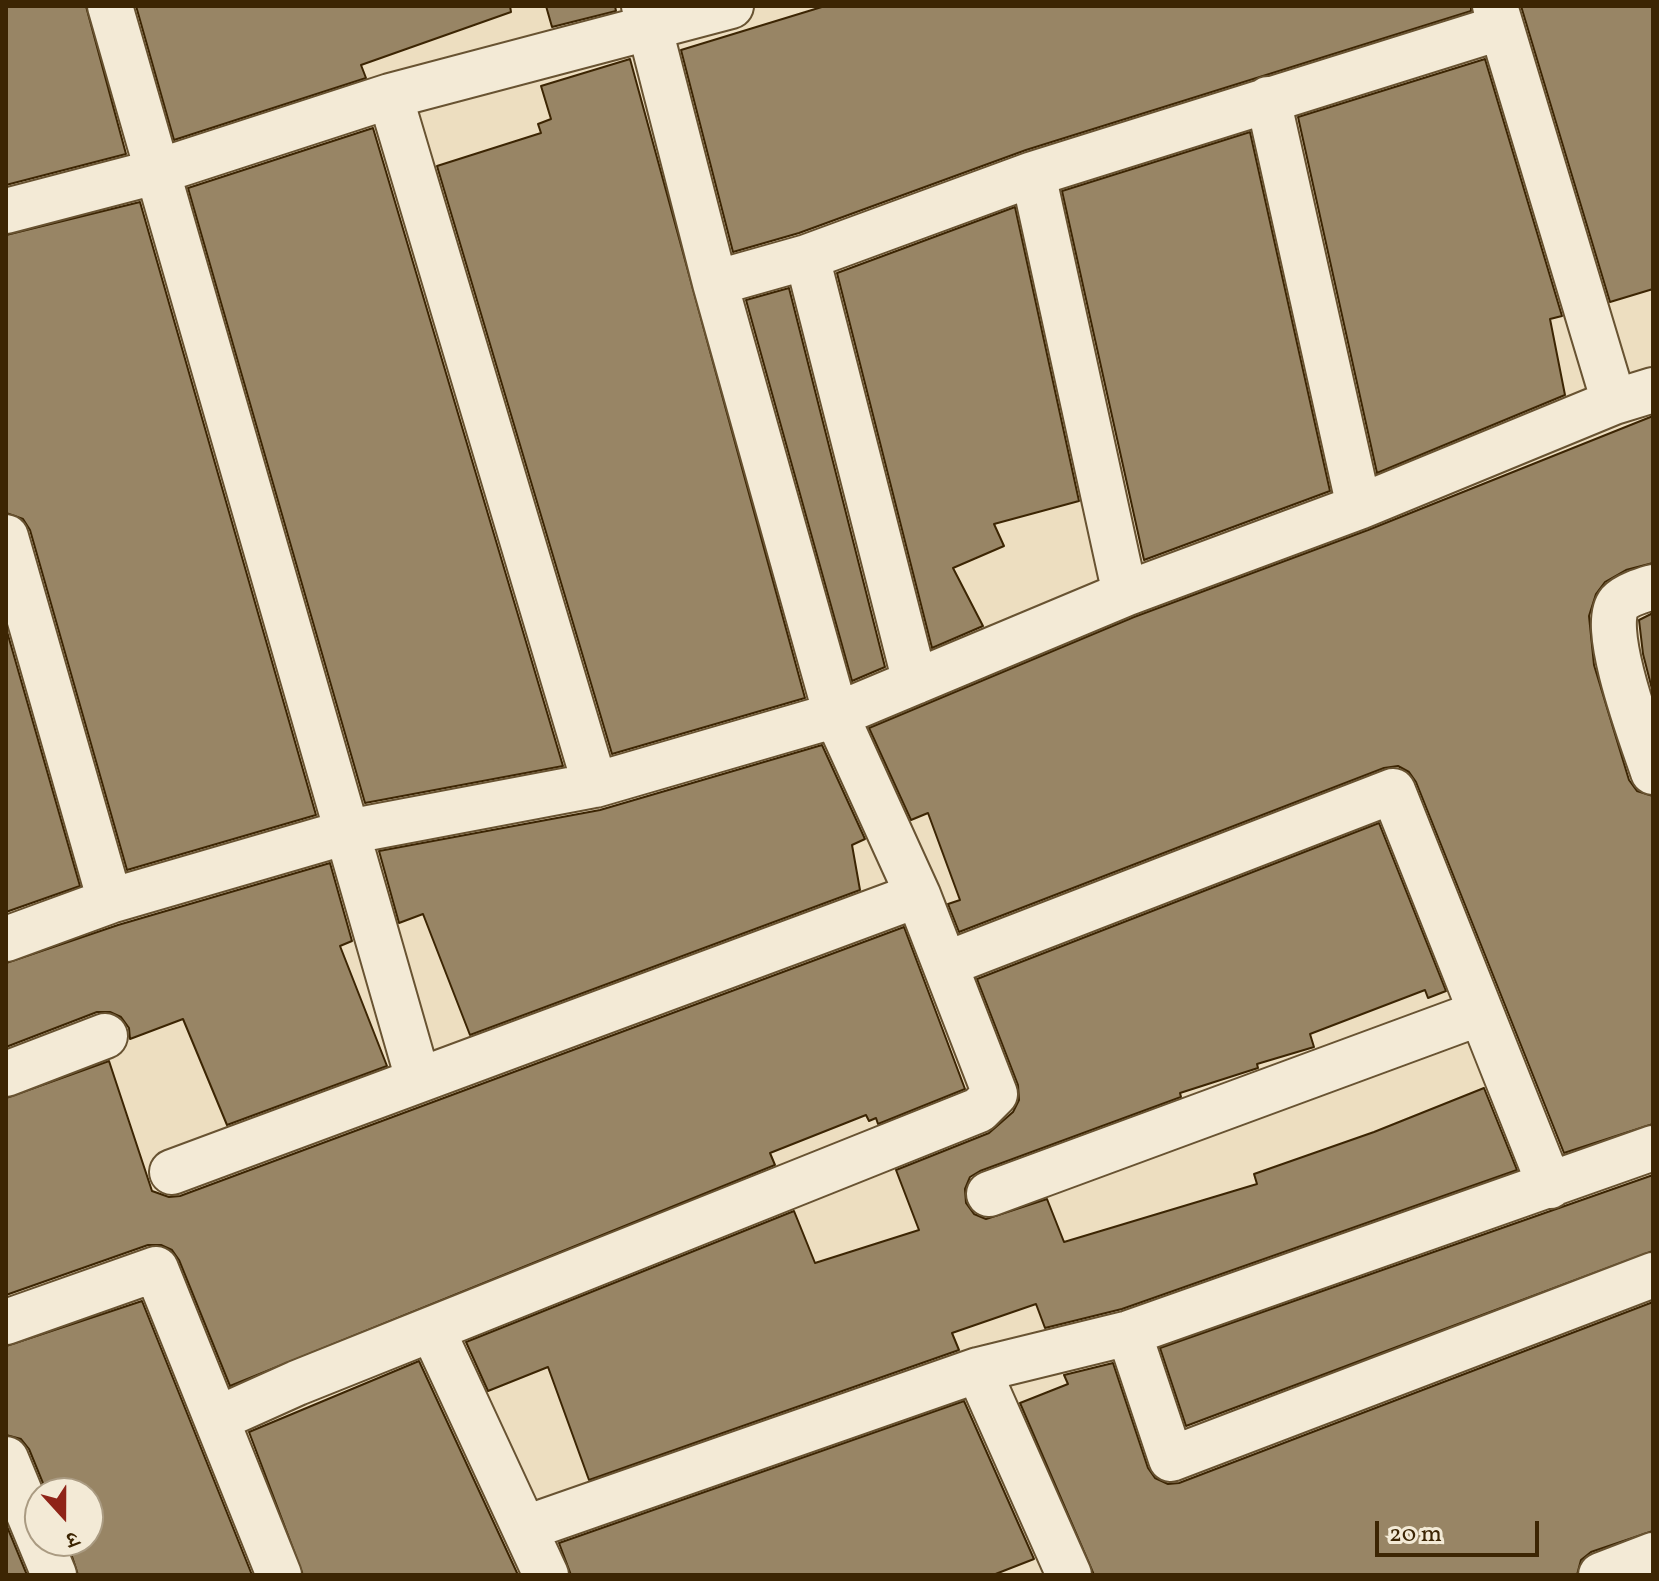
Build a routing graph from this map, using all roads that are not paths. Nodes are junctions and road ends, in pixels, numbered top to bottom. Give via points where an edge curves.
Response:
1 (110, 6) edge
2 (731, 6) edge
3 (647, 16) edge
4 (1497, 17) edge
5 (390, 96) junction
6 (1268, 99) junction
7 (159, 171) junction
8 (1033, 174) junction
9 (6, 211) edge
10 (807, 257) junction
11 (715, 283) junction
12 (1634, 396) edge
13 (1359, 507) junction
14 (6, 537) edge
15 (1653, 587) edge
16 (1125, 594) junction
17 (915, 682) junction
18 (836, 715) junction
19 (1653, 772) edge
20 (595, 785) junction
21 (347, 832) junction
22 (918, 895) junction
23 (110, 901) junction
24 (6, 939) edge
25 (946, 964) junction
26 (1480, 1013) junction
27 (105, 1036) dead end
28 (6, 1074) edge
29 (418, 1079) junction
30 (1653, 1148) edge
31 (172, 1172) dead end
32 (1550, 1186) junction
33 (989, 1194) dead end
34 (1653, 1275) edge
35 (6, 1322) edge
36 (432, 1329) junction
37 (1129, 1333) junction
38 (978, 1370) junction
39 (217, 1419) junction
40 (6, 1459) edge
41 (526, 1528) junction
42 (1653, 1555) edge
43 (54, 1575) edge
44 (279, 1575) edge
45 (546, 1575) edge
46 (1067, 1575) edge
47 (1601, 1575) edge

1 - 7 street
2 - 3 street
3 - 5 street
3 - 11 street
4 - 6 street
4 - 12 street
5 - 7 street
5 - 20 street
6 - 8 street
6 - 13 street
7 - 9 street
7 - 21 street
8 - 10 street
8 - 16 street
10 - 11 street
10 - 17 street
11 - 18 street
12 - 13 street
13 - 16 street
14 - 23 street
15 - 19 street via 1620,602 1613,616 1621,675
16 - 17 street
17 - 18 street
18 - 20 street
18 - 22 street
20 - 21 street
21 - 23 street
21 - 29 street
22 - 25 street
22 - 29 street
23 - 24 street
25 - 26 street via 1393,791
25 - 36 street via 995,1094 979,1110
26 - 32 street
26 - 33 street
27 - 28 street
29 - 31 street
30 - 32 street
32 - 37 street
34 - 37 street via 1171,1459
35 - 39 street via 156,1269
36 - 39 street
36 - 41 street
37 - 38 street
38 - 41 street
38 - 46 street
39 - 44 street
40 - 43 street
41 - 45 street
42 - 47 street

